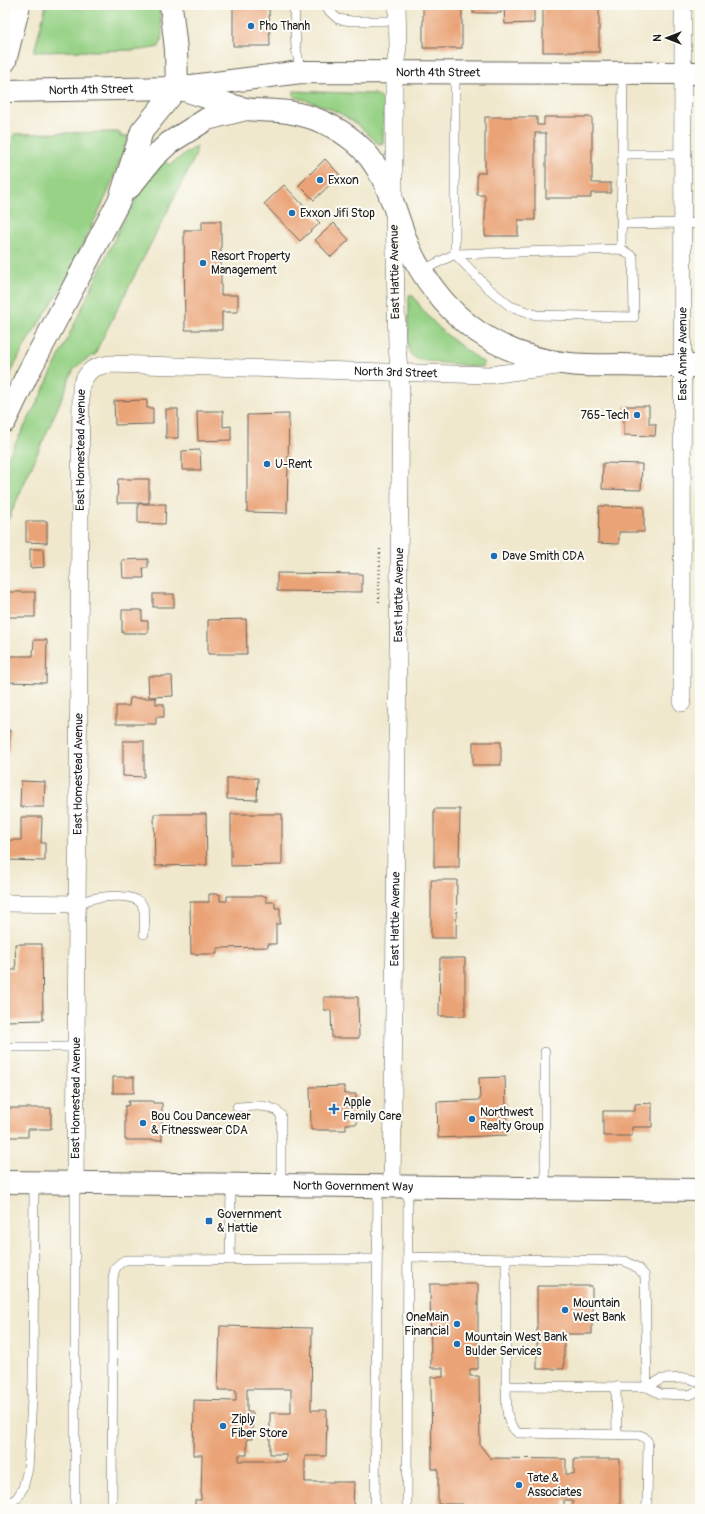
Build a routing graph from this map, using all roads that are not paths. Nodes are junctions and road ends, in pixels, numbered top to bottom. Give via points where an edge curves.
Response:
1 (19, 5) edge
2 (171, 5) edge
3 (294, 5) edge
4 (328, 5) edge
5 (683, 5) edge
6 (398, 13) edge
7 (5, 61) edge
8 (454, 71) junction
9 (301, 72) junction
10 (394, 73) junction
11 (623, 73) junction
12 (692, 73) edge
13 (177, 88) junction
14 (5, 91) edge
15 (246, 109) junction
16 (622, 154) junction
17 (684, 154) junction
18 (120, 199) junction
19 (394, 206) junction
20 (622, 224) junction
21 (692, 224) edge
22 (621, 249) junction
23 (455, 254) junction
24 (422, 271) junction
25 (570, 364) junction
26 (692, 366) edge
27 (92, 369) joint
28 (399, 373) junction
29 (5, 421) edge
30 (682, 703) dead end
31 (5, 903) edge
32 (78, 904) junction
33 (144, 934) dead end
34 (5, 1047) edge
35 (77, 1047) junction
36 (545, 1052) dead end
37 (237, 1107) dead end
38 (5, 1182) edge
39 (34, 1182) junction
40 (75, 1183) junction
41 (231, 1185) junction
42 (281, 1185) junction
43 (393, 1186) junction
44 (545, 1188) junction
45 (700, 1190) edge
46 (408, 1257) junction
47 (377, 1259) junction
48 (506, 1259) junction
49 (230, 1260) junction
50 (700, 1382) edge
51 (506, 1386) junction
52 (616, 1386) junction
53 (647, 1387) junction
54 (700, 1391) edge
55 (617, 1435) junction
56 (5, 1506) edge
57 (75, 1509) edge
58 (112, 1509) edge
59 (375, 1509) edge
60 (407, 1509) edge
61 (645, 1509) edge

1 - 7 main road
2 - 13 main road
3 - 9 lane via 296,48
4 - 6 lane via 328,10 338,19 352,21
5 - 12 street, East Annie Avenue
6 - 10 street, East Hattie Avenue via 398,46
8 - 10 main road, North 4th Street
8 - 11 main road, North 4th Street
8 - 23 lane
9 - 10 main road, North 4th Street
9 - 13 main road, North 4th Street
10 - 19 street, East Hattie Avenue
11 - 12 main road, North 4th Street
11 - 16 lane
12 - 17 street, East Annie Avenue
13 - 14 main road, North 4th Street
13 - 15 main road, North 4th Street
13 - 18 main road via 142,131
15 - 18 main road via 207,119 168,143
15 - 19 main road, North 4th Street via 289,112 317,119 340,131 371,158 385,181
16 - 17 lane
16 - 20 lane
17 - 21 street, East Annie Avenue
18 - 29 main road
19 - 24 main road, North 4th Street via 409,248
19 - 28 street, East Hattie Avenue
20 - 21 lane
20 - 22 lane
21 - 26 street, East Annie Avenue
22 - 23 lane
22 - 23 lane via 633,257 634,317 536,315 510,306 488,288
23 - 24 lane
24 - 25 main road, North 4th Street via 444,303 479,334 516,353
25 - 26 main road, North 3rd Street
25 - 28 street, North 3rd Street via 489,375
26 - 30 street, East Annie Avenue
27 - 28 street, North 3rd Street via 110,364
27 - 32 street, East Homestead Avenue via 82,385
28 - 43 street, East Hattie Avenue via 401,390
31 - 32 street
32 - 33 lane via 94,898 136,898 142,904
32 - 35 street, East Homestead Avenue
34 - 35 lane
35 - 40 street, East Homestead Avenue
36 - 44 lane
37 - 42 lane via 271,1107 281,1115
38 - 39 main road, North Government Way
39 - 40 main road, North Government Way
39 - 56 lane via 33,1381 28,1469 23,1488 17,1498
40 - 41 main road, North Government Way
40 - 57 lane
41 - 42 main road, North Government Way
41 - 49 lane
42 - 43 main road, North Government Way
43 - 44 main road, North Government Way
43 - 46 lane
43 - 47 lane
44 - 45 main road, North Government Way
46 - 48 lane
46 - 60 lane
47 - 49 lane
47 - 59 lane
48 - 51 lane
48 - 53 lane via 625,1261 638,1268 645,1276
49 - 58 lane via 125,1260 114,1270
50 - 53 lane via 687,1378 662,1379
51 - 52 lane
51 - 55 lane via 508,1421 518,1433
52 - 53 lane
52 - 55 lane
53 - 54 lane via 661,1394 688,1395
55 - 61 lane via 639,1435 648,1442

